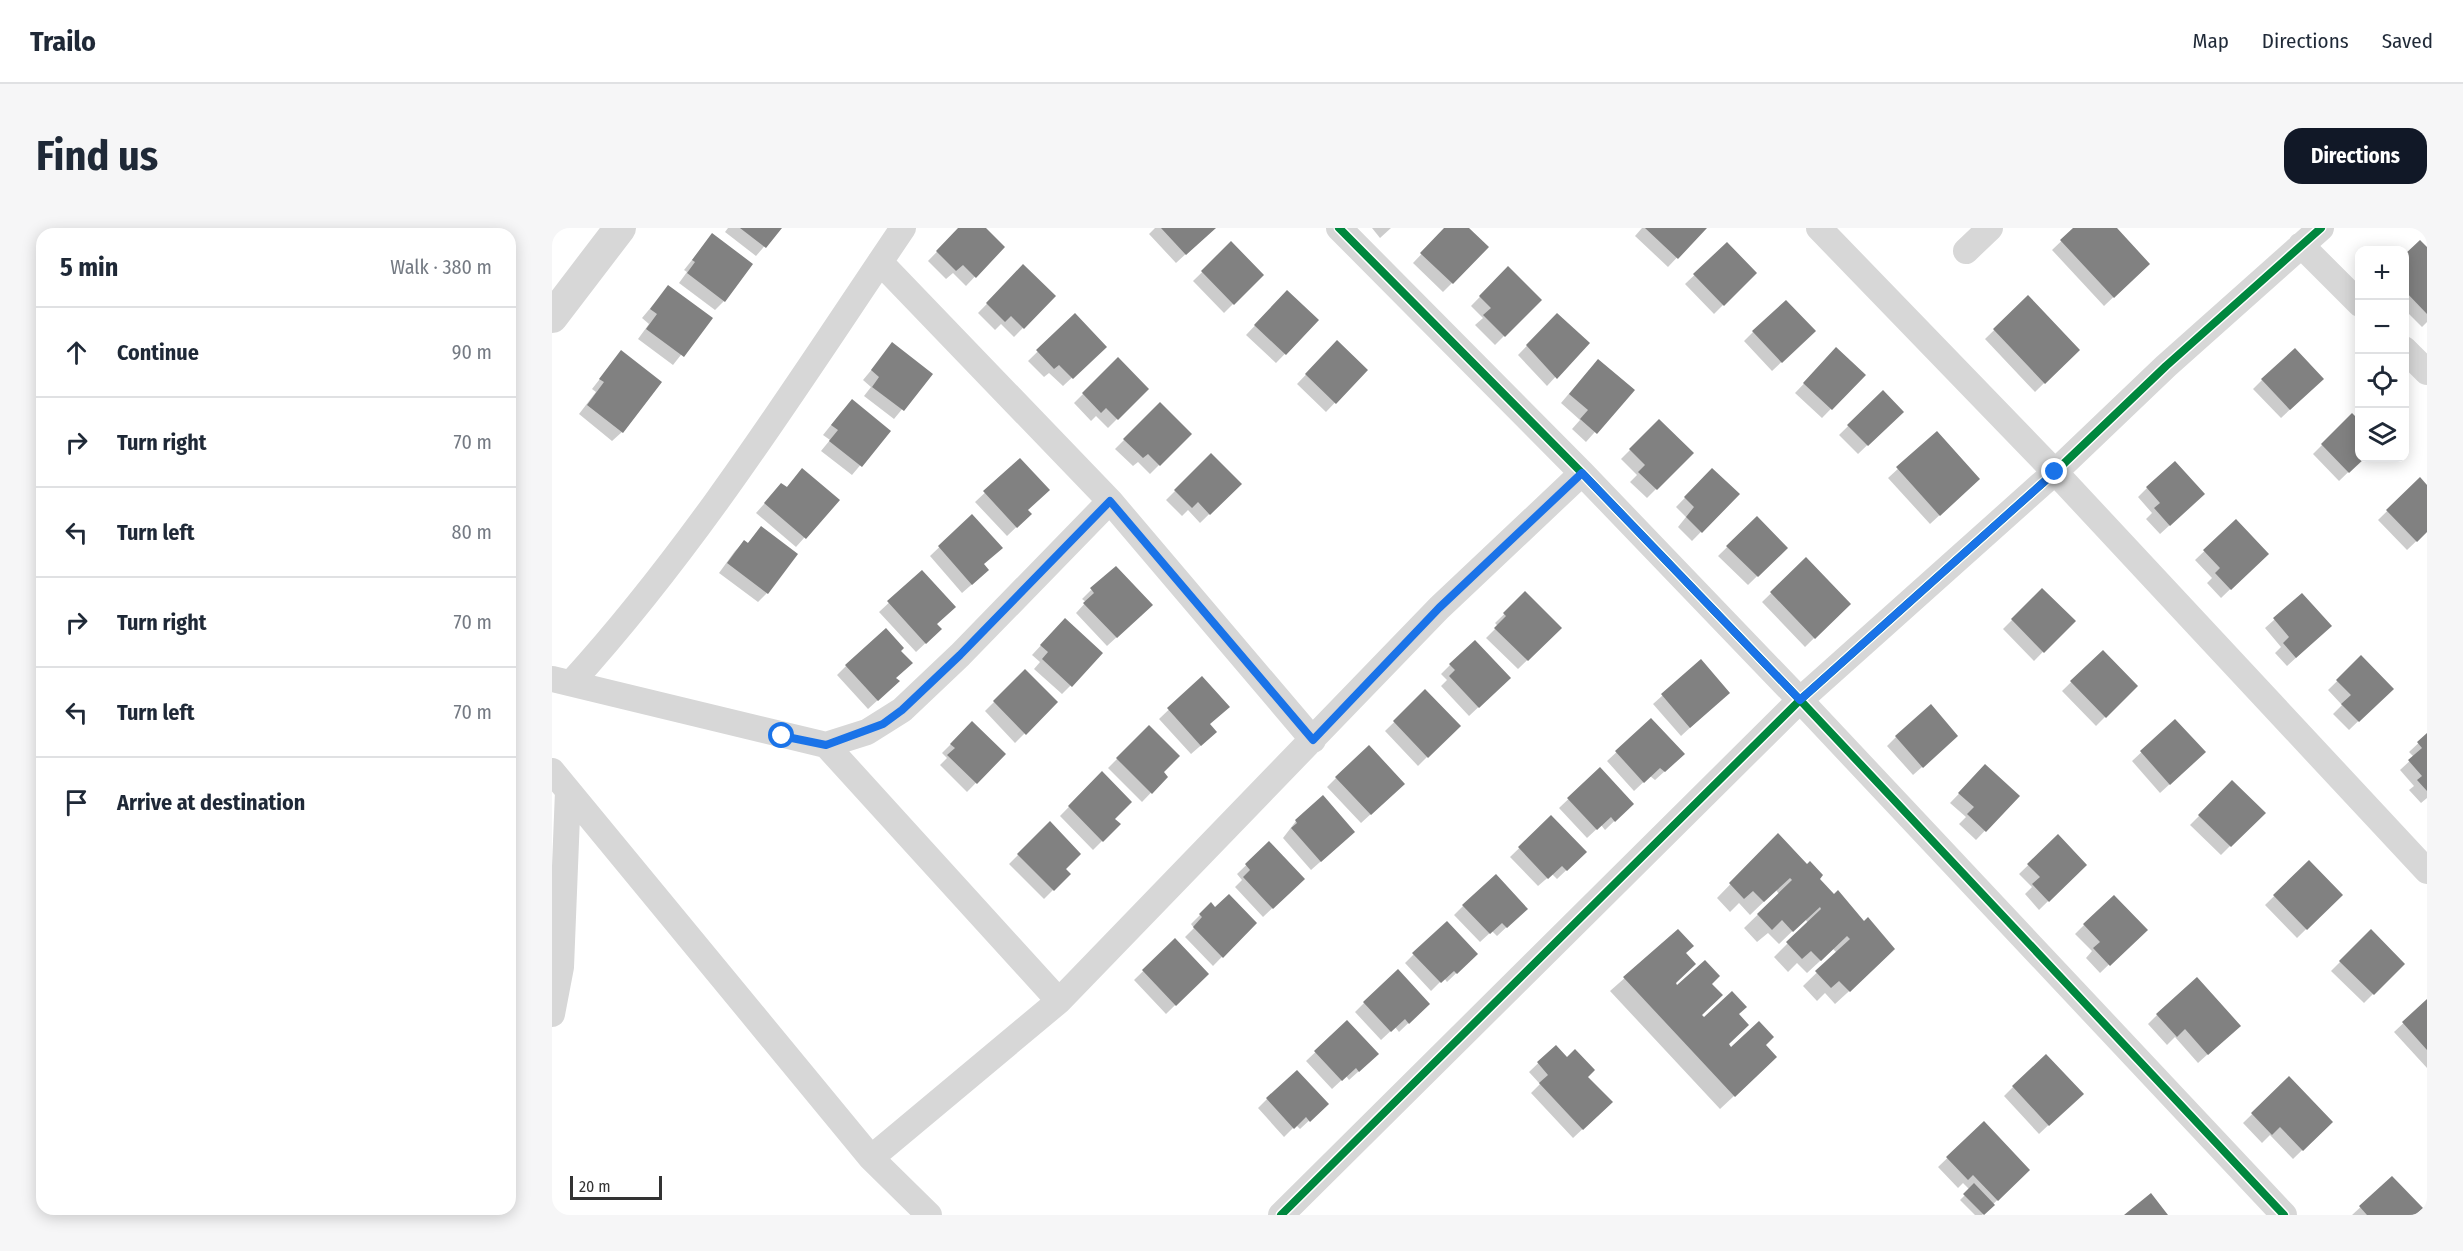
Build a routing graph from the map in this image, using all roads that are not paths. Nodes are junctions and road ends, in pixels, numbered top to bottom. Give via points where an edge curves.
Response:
1 (620, 228) edge
2 (903, 228) edge
3 (1339, 228) edge
4 (1819, 228) edge
5 (1990, 228) edge
6 (2321, 228) edge
7 (2301, 245) junction
8 (1966, 251) dead end
9 (880, 262) junction
10 (2356, 300) edge
11 (552, 317) edge
12 (2409, 354) edge
13 (2427, 372) edge
14 (2055, 472) junction
15 (1582, 473) junction
16 (1110, 501) junction
17 (562, 680) edge
18 (1800, 700) junction
19 (1313, 740) junction
20 (826, 745) junction
21 (552, 771) edge
22 (568, 791) junction
23 (2427, 871) edge
24 (1059, 1001) junction
25 (552, 1014) edge
26 (871, 1158) junction
27 (929, 1215) edge
28 (1281, 1215) edge
29 (2284, 1215) edge

1 - 11 street
2 - 9 street
3 - 15 street
4 - 14 street
5 - 8 street
6 - 7 street
7 - 10 street
7 - 14 street
9 - 16 street
9 - 17 street via 710,512 617,632
12 - 13 street
14 - 18 street
14 - 23 street
15 - 18 street
15 - 19 street via 1439,608
16 - 19 street
16 - 20 street via 902,710 875,728
17 - 20 street
18 - 28 street
18 - 29 street
19 - 24 street
20 - 24 street
21 - 22 street
22 - 25 street via 561,967
22 - 26 street
24 - 26 street
26 - 27 street

